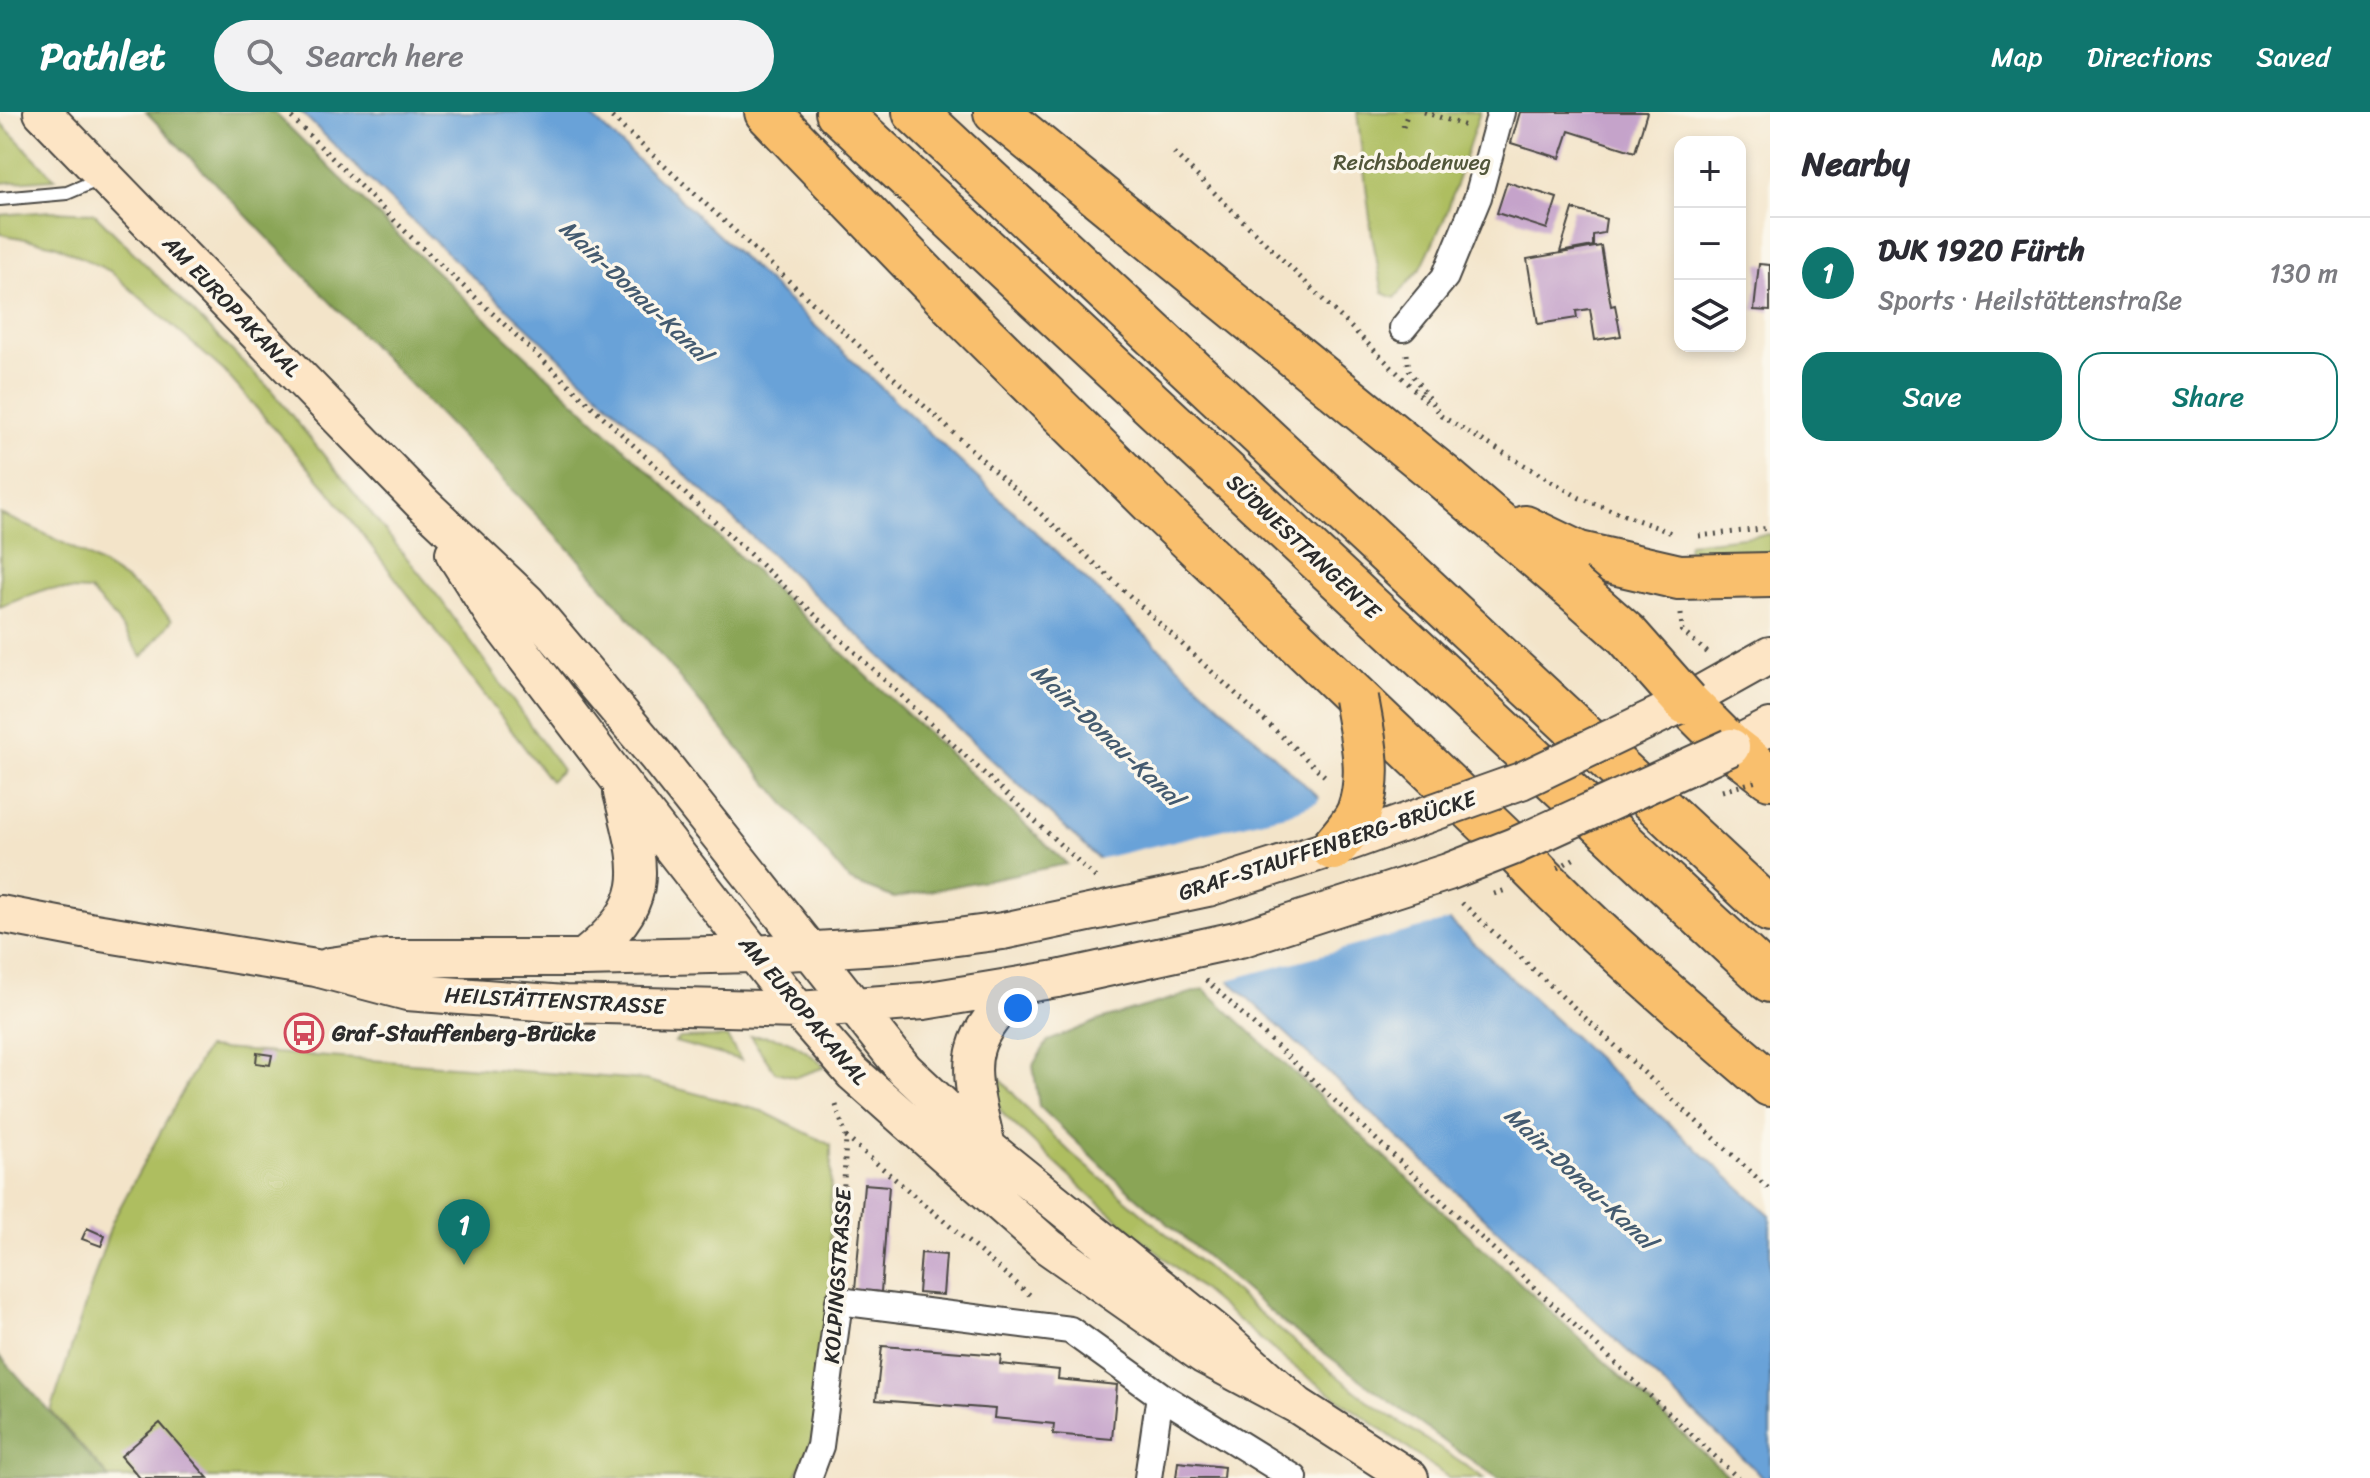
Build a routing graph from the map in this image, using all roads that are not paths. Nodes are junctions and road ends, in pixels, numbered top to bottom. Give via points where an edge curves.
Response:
1 (42, 112) edge
2 (767, 112) edge
3 (838, 112) edge
4 (915, 112) edge
5 (996, 112) edge
6 (1497, 124) edge
7 (107, 176) junction
8 (0, 199) edge
9 (1403, 328) road end
10 (421, 502) junction
11 (1474, 503) junction
12 (1770, 575) edge
13 (1770, 655) edge
14 (1356, 698) junction
15 (1694, 699) junction
16 (1770, 727) edge
17 (1731, 747) junction
18 (1770, 777) edge
19 (619, 780) junction
20 (1466, 802) junction
21 (1512, 847) junction
22 (1333, 848) junction
23 (1770, 910) edge
24 (0, 914) edge
25 (809, 950) junction
26 (754, 954) junction
27 (583, 958) junction
28 (316, 968) junction
29 (1770, 980) edge
30 (1019, 986) junction
31 (852, 1007) junction
32 (798, 1010) junction
33 (1770, 1084) edge
34 (987, 1147) junction
35 (1160, 1395) junction
36 (1297, 1405) junction
37 (808, 1478) edge
38 (1148, 1478) edge
39 (1294, 1478) edge
40 (1410, 1478) edge

1 - 7 main road, AM EUROPAKANAL
2 - 14 highway via 964,316
3 - 29 highway, SÜDWESTTANGENTE
4 - 23 highway
5 - 11 highway
6 - 9 street via 1478,197 1445,277
7 - 8 lane via 67,193
7 - 10 main road, AM EUROPAKANAL
10 - 19 main road, AM EUROPAKANAL via 493,614
10 - 25 main road, AM EUROPAKANAL via 527,602
11 - 12 highway via 1579,554 1679,577
11 - 15 highway, bridge
13 - 15 main road, GRAF-STAUFFENBERG-BRÜCKE
14 - 20 highway
14 - 22 highway, bridge via 1365,788 1359,814
15 - 17 highway
15 - 20 main road, GRAF-STAUFFENBERG-BRÜCKE, bridge via 1582,754
16 - 17 main road
17 - 18 highway
17 - 21 main road, bridge
19 - 26 main road, AM EUROPAKANAL
19 - 27 main road via 638,884 611,935
20 - 21 highway
20 - 22 main road, GRAF-STAUFFENBERG-BRÜCKE, bridge
21 - 30 main road, bridge via 1240,939
21 - 33 highway
22 - 25 main road, GRAF-STAUFFENBERG-BRÜCKE, bridge via 1208,888 1003,931
24 - 28 main road, HEILSTÄTTENSTRASSE
25 - 26 main road, HEILSTÄTTENSTRASSE
25 - 31 main road, AM EUROPAKANAL
26 - 27 main road, HEILSTÄTTENSTRASSE
26 - 32 main road, AM EUROPAKANAL
27 - 28 main road, HEILSTÄTTENSTRASSE via 386,958
28 - 32 main road, HEILSTÄTTENSTRASSE via 407,992 565,1004
30 - 31 main road
30 - 34 main road via 975,1050
31 - 32 main road, HEILSTÄTTENSTRASSE
31 - 34 main road, AM EUROPAKANAL via 892,1057
32 - 36 main road, AM EUROPAKANAL via 853,1073 1049,1247 1203,1355
34 - 36 main road, AM EUROPAKANAL via 1217,1333
35 - 37 street, KOLPINGSTRASSE via 1070,1330 839,1301 820,1446
35 - 38 street
35 - 39 street
36 - 40 main road, AM EUROPAKANAL

